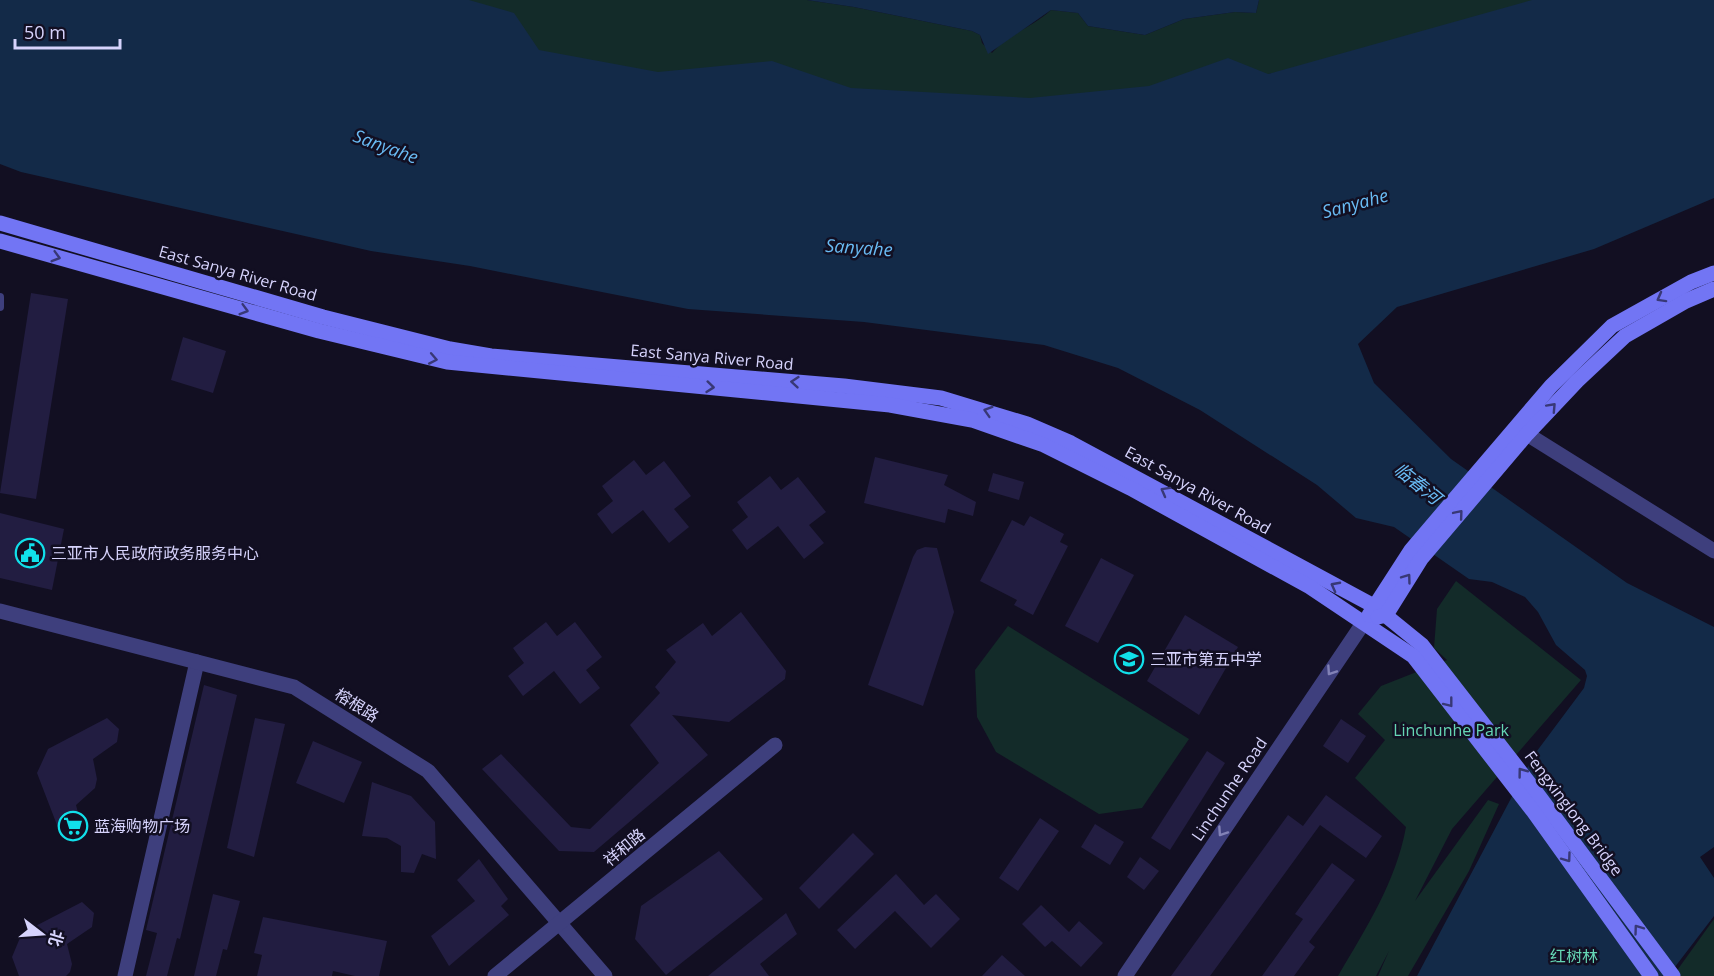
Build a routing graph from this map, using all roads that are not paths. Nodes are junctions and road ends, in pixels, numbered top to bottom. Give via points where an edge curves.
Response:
1 (0, 223) edge
2 (0, 241) edge
3 (1714, 273) edge
4 (1714, 289) edge
5 (0, 297) edge
6 (0, 306) edge
7 (1527, 434) junction
8 (1507, 445) junction
9 (1714, 550) edge
10 (1380, 610) junction
11 (0, 611) edge
12 (1364, 622) junction
13 (1418, 651) junction
14 (197, 662) junction
15 (775, 745) dead end
16 (559, 924) junction
17 (125, 976) edge
18 (495, 976) edge
19 (605, 976) edge
20 (1125, 976) edge
21 (1651, 976) edge
22 (1673, 976) edge

10 -> 1 main road, East Sanya River Road via 1071,442 973,406 904,392 473,354 323,317
2 -> 12 main road, East Sanya River Road via 319,331 447,362 890,405 972,420 1044,446 1130,488 1310,587
3 -> 8 main road via 1612,326 1551,386
7 -> 4 main road via 1625,336
5 - 6 lane
7 - 8 main road
7 - 9 street
8 - 10 main road via 1416,555
10 - 12 main road
10 - 13 main road, East Sanya River Road
11 - 14 street, 榕根路
12 - 13 main road, East Sanya River Road
12 -> 20 street, Linchunhe Road
13 -> 21 main road, Fengxinglong Bridge
22 -> 13 main road, Fengxinglong Bridge via 1533,788
14 - 16 street, 榕根路 via 294,687 428,771
14 - 17 street
15 - 16 street, 祥和路
16 - 18 street, 祥和路
16 - 19 street, 榕根路

